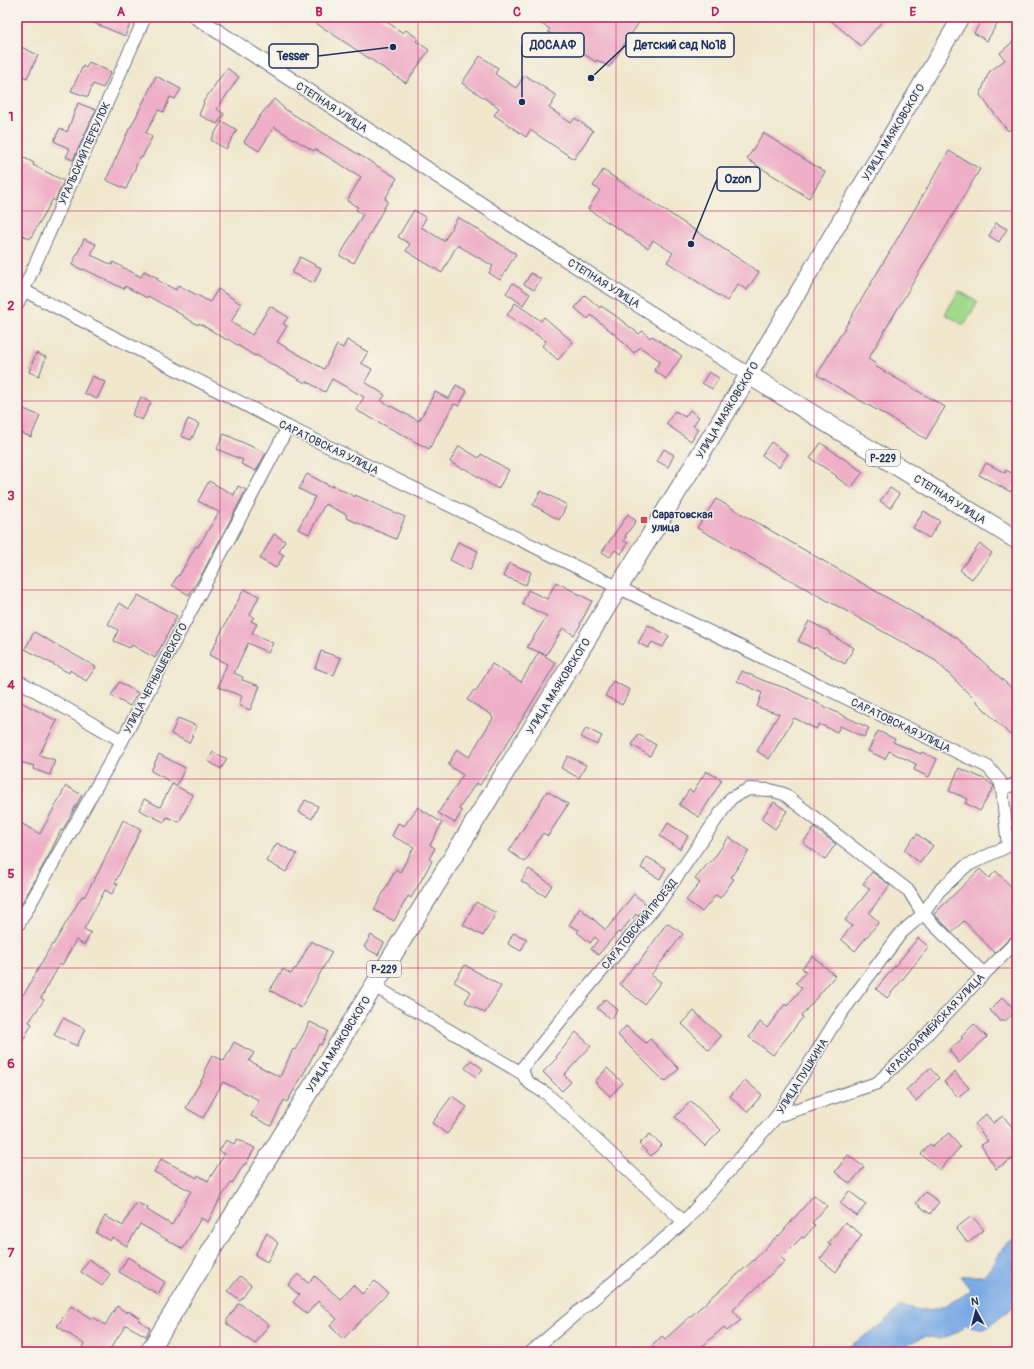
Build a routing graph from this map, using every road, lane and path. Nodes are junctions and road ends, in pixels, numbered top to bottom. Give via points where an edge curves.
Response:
1 (145, 17) edge
2 (196, 17) edge
3 (961, 17) edge
4 (20, 289) edge
5 (17, 305) edge
6 (749, 375) junction
7 (288, 427) junction
8 (1017, 540) edge
9 (619, 587) junction
10 (17, 680) edge
11 (122, 741) junction
12 (1012, 786) edge
13 (1012, 847) edge
14 (923, 914) junction
15 (17, 927) edge
16 (1017, 940) edge
17 (984, 974) junction
18 (374, 986) junction
19 (522, 1074) junction
20 (777, 1116) junction
21 (684, 1222) junction
22 (149, 1352) edge
23 (531, 1352) edge

1 - 4 street, УРАЛЬСКИЙ ПЕРЕУЛОК
2 - 6 street, СТЕПНАЯ УЛИЦА via 540,243
3 - 6 main road, УЛИЦА МАЯКОВСКОГО
4 - 5 street, УРАЛЬСКИЙ ПЕРЕУЛОК
4 - 7 street, САРАТОВСКАЯ УЛИЦА
6 - 8 main road, СТЕПНАЯ УЛИЦА / Р-229
6 - 9 main road, УЛИЦА МАЯКОВСКОГО / Р-229
7 - 9 street, САРАТОВСКАЯ УЛИЦА
7 - 11 street, УЛИЦА ЧЕРНЫШЕВСКОГО
9 - 12 street, САРАТОВСКАЯ УЛИЦА via 988,768 1000,781
9 - 18 main road, УЛИЦА МАЯКОВСКОГО / Р-229
10 - 11 street
11 - 15 street, УЛИЦА ЧЕРНЫШЕВСКОГО
12 - 13 street, УЛИЦА ПУШКИНА
13 - 14 street, УЛИЦА ПУШКИНА via 966,866 939,891
14 - 17 street, САРАТОВСКИЙ ПРОЕЗД
14 - 19 street, САРАТОВСКИЙ ПРОЕЗД via 909,891 784,794 749,789 731,798 660,901 528,1060
14 - 20 street, УЛИЦА ПУШКИНА via 901,933 837,1019
16 - 17 street, КРАСНОАРМЕЙСКАЯ УЛИЦА
17 - 20 street, КРАСНОАРМЕЙСКАЯ УЛИЦА via 877,1083
18 - 19 street
18 - 22 main road, УЛИЦА МАЯКОВСКОГО / Р-229
19 - 21 street via 526,1081 547,1094
20 - 21 street, УЛИЦА ПУШКИНА
21 - 23 street, УЛИЦА ПУШКИНА

